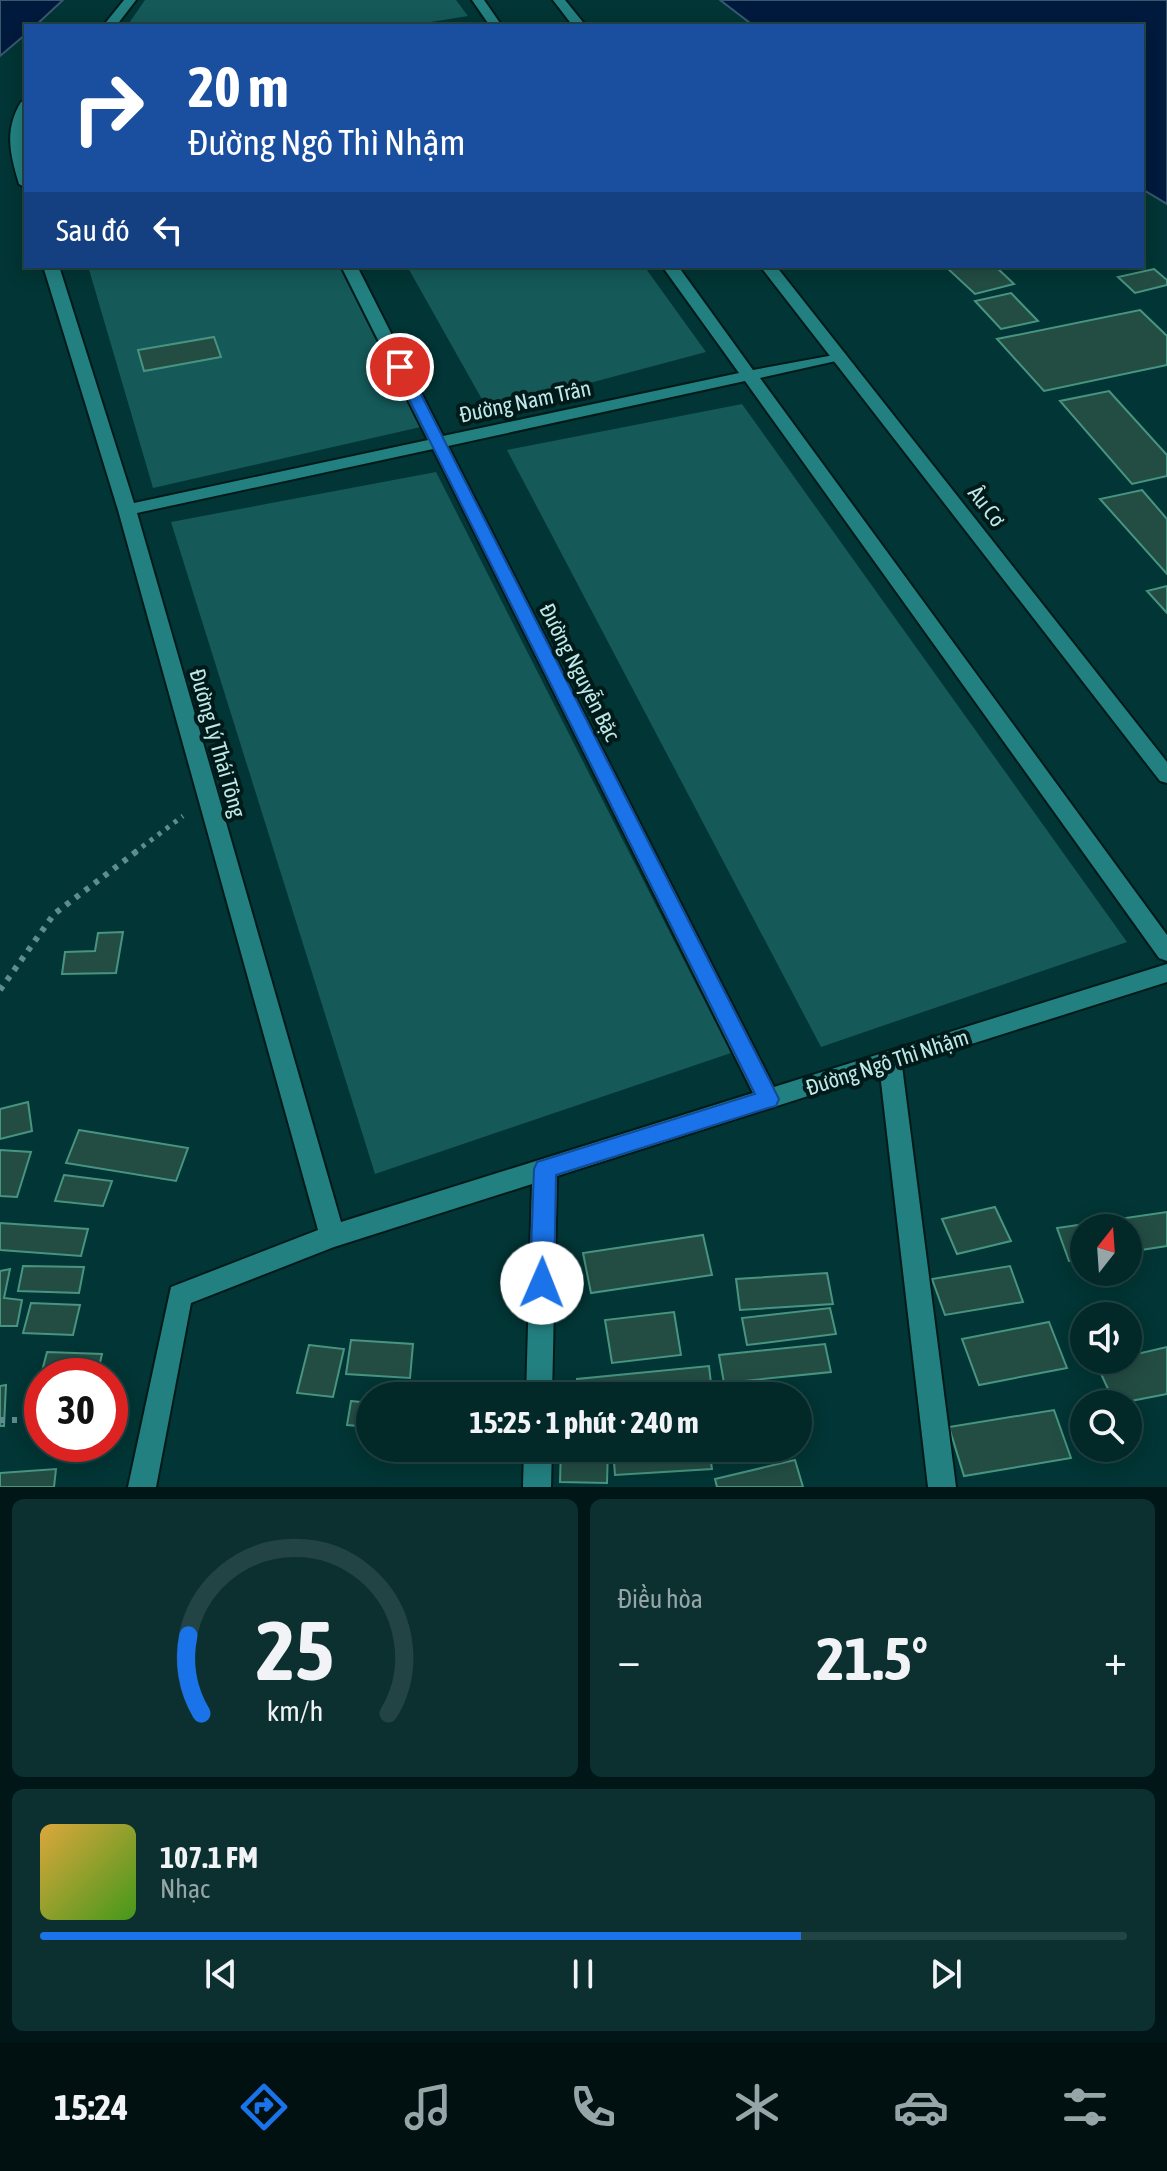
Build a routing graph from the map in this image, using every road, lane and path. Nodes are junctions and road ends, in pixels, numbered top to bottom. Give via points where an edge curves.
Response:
1 (130, 0) edge
2 (478, 0) edge
3 (559, 0) edge
4 (111, 24) edge
5 (492, 24) edge
6 (578, 24) edge
7 (24, 108) edge
8 (24, 178) edge
9 (52, 268) edge
10 (350, 268) edge
11 (671, 268) edge
12 (770, 268) edge
13 (839, 356) junction
14 (749, 375) junction
15 (438, 443) junction
16 (127, 510) junction
17 (1167, 776) edge
18 (209, 797) junction
19 (1166, 970) edge
20 (0, 990) edge
21 (890, 1060) junction
22 (768, 1099) junction
23 (545, 1169) junction
24 (332, 1236) junction
25 (539, 1382) edge
26 (0, 1420) edge
27 (24, 1420) edge
28 (538, 1462) edge
29 (142, 1487) edge
30 (537, 1487) edge
31 (942, 1487) edge

1 - 4 street
2 - 5 street
3 - 6 street
7 - 8 street via 13,143
9 - 16 street, Đường Lý Thái Tông
10 - 15 street, Đường Nguyễn Bặc
11 - 14 street
12 - 13 street, Âu Cơ
13 - 14 street, Đường Nam Trân
13 - 17 street, Âu Cơ
14 - 15 street, Đường Nam Trân
14 - 19 street
15 - 16 street, Đường Nam Trân
15 - 22 street, Đường Nguyễn Bặc
16 - 18 street, Đường Lý Thái Tông
18 - 20 path via 54,914
18 - 24 street, Đường Lý Thái Tông
19 - 21 street, Đường Ngô Thì Nhậm
21 - 22 street, Đường Ngô Thì Nhậm
21 - 31 street
22 - 23 street, Đường Ngô Thì Nhậm
23 - 24 street, Đường Ngô Thì Nhậm
23 - 25 street
24 - 29 street, Đường Ngô Thì Nhậm via 180,1295
26 - 27 path
28 - 30 street

